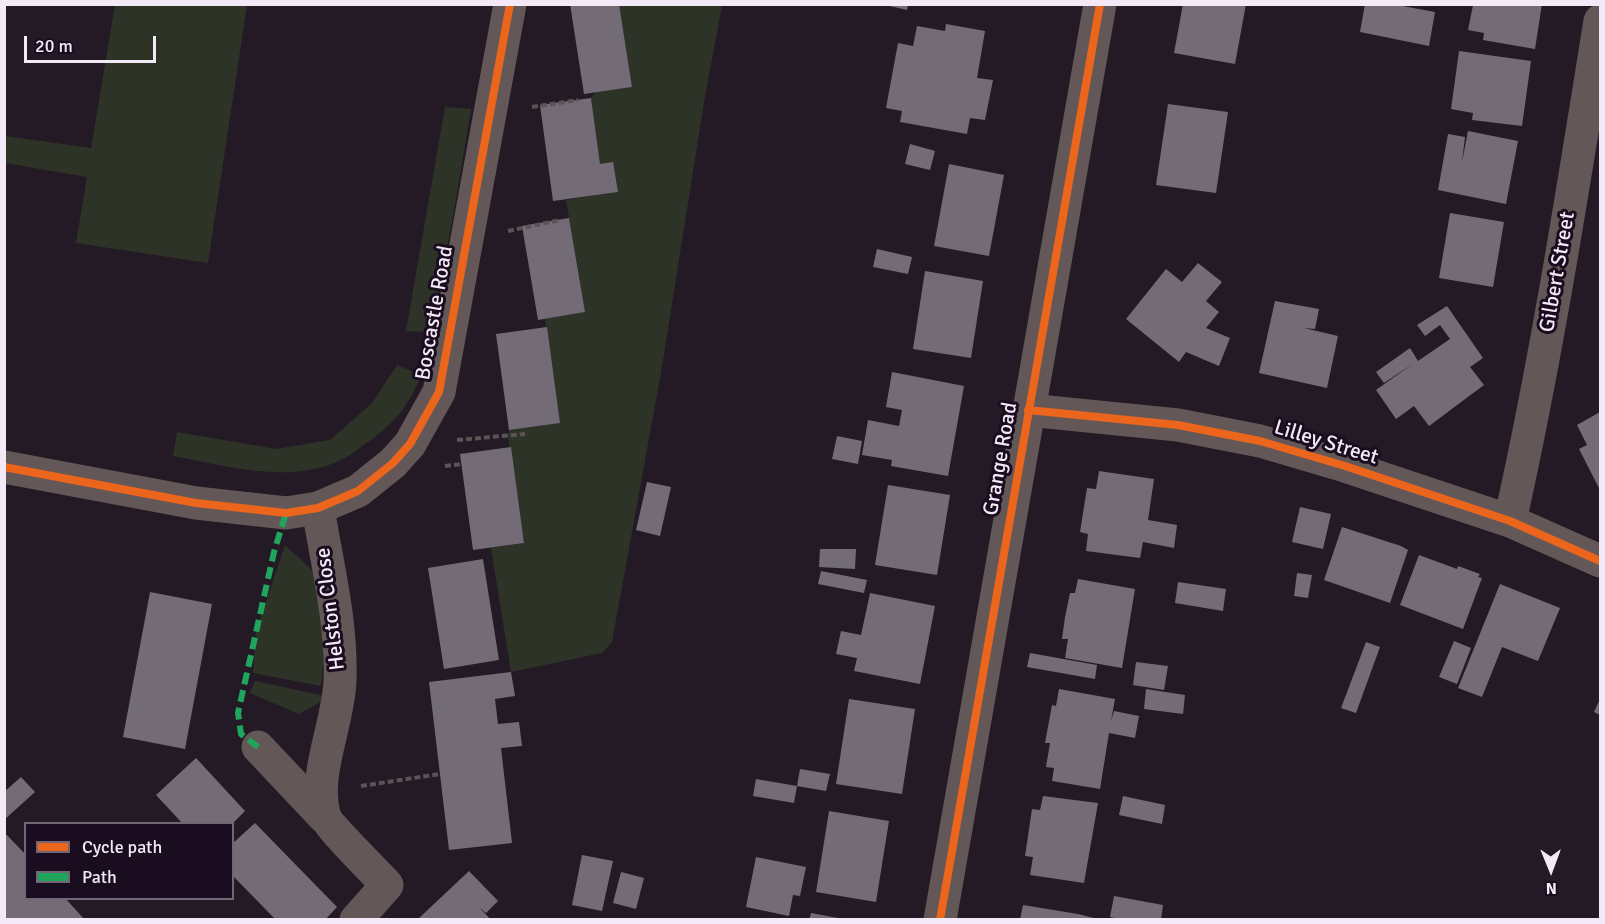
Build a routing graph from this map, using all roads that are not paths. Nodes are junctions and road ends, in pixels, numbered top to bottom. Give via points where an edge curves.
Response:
1 (510, 4) edge
2 (1100, 4) edge
3 (1600, 21) edge
4 (1028, 410) junction
5 (4, 467) edge
6 (318, 508) junction
7 (1510, 521) junction
8 (1600, 561) edge
9 (258, 747) dead end
10 (322, 803) junction
11 (356, 920) edge
12 (940, 920) edge

1 - 6 street, Boscastle Road via 439,392 410,444 393,462 358,491
2 - 4 street, Grange Road
3 - 7 street, Gilbert Street via 1548,335
4 - 7 street, Lilley Street via 1178,425 1260,441
4 - 12 street, Grange Road
5 - 6 street, Boscastle Road via 196,504 286,513
6 - 10 street, Helston Close via 333,596 340,681
7 - 8 street, Lilley Street
9 - 10 street
10 - 11 street via 387,885

